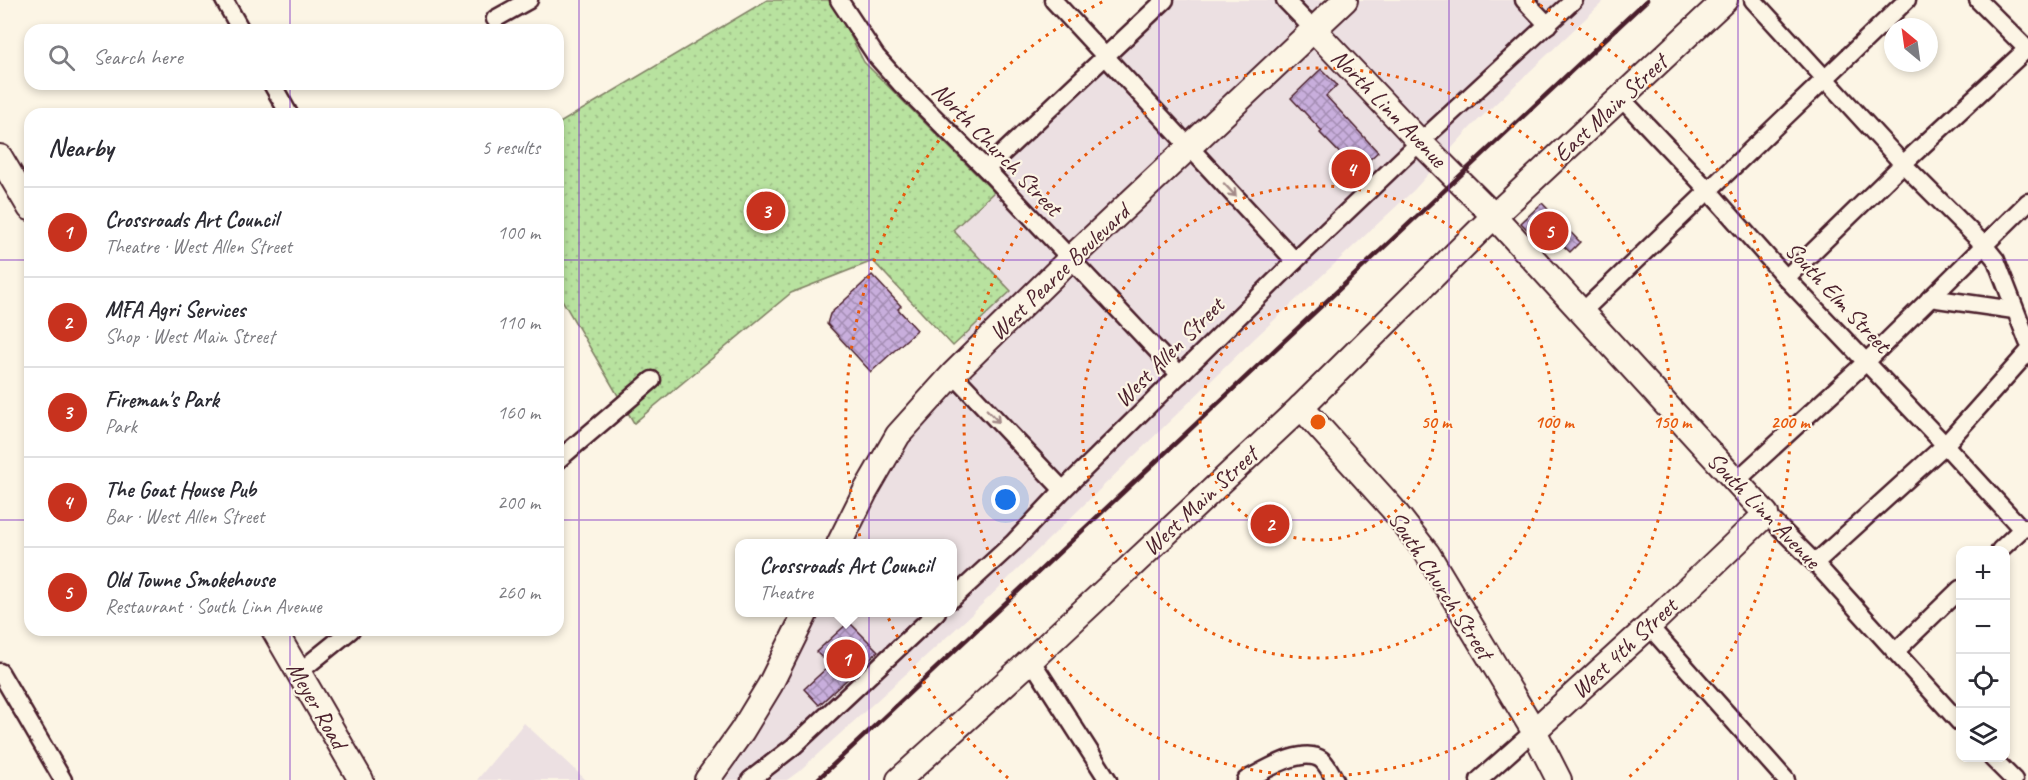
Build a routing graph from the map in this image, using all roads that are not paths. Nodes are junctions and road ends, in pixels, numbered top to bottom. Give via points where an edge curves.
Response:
1 (224, 0) edge
2 (529, 0) edge
3 (839, 0) edge
4 (1053, 0) edge
5 (1165, 0) edge
6 (1286, 0) edge
7 (1346, 0) edge
8 (1524, 0) edge
9 (1574, 0) edge
10 (1725, 0) edge
11 (1753, 0) edge
12 (1907, 0) edge
13 (1978, 0) edge
14 (495, 19) dead end
15 (238, 24) edge
16 (1548, 25) junction
17 (1314, 30) junction
18 (2027, 48) edge
19 (1106, 56) junction
20 (1825, 79) junction
21 (275, 90) edge
22 (1621, 98) junction
23 (286, 108) edge
24 (1420, 142) junction
25 (1190, 147) junction
26 (0, 157) edge
27 (1903, 164) junction
28 (986, 169) junction
29 (1708, 190) junction
30 (24, 198) edge
31 (2028, 202) edge
32 (1494, 216) junction
33 (1984, 245) junction
34 (1070, 259) junction
35 (1295, 261) junction
36 (1785, 278) junction
37 (1930, 298) junction
38 (2014, 310) junction
39 (1582, 311) junction
40 (2028, 342) edge
41 (2028, 352) edge
42 (1866, 362) junction
43 (953, 374) junction
44 (1180, 375) junction
45 (652, 380) dead end
46 (1301, 407) junction
47 (1945, 445) junction
48 (564, 455) edge
49 (1735, 482) junction
50 (1063, 490) junction
51 (1766, 514) junction
52 (2025, 529) edge
53 (841, 539) edge
54 (2005, 546) edge
55 (1815, 564) junction
56 (957, 593) edge
57 (1956, 593) edge
58 (804, 617) edge
59 (933, 617) edge
60 (1649, 626) junction
61 (278, 636) edge
62 (344, 636) edge
63 (1896, 651) junction
64 (1031, 660) junction
65 (0, 672) edge
66 (299, 672) junction
67 (1956, 718) edge
68 (1534, 731) junction
69 (1996, 762) edge
70 (63, 780) edge
71 (361, 780) edge
72 (707, 780) edge
73 (750, 780) edge
74 (899, 780) edge
75 (1108, 780) edge
76 (1246, 780) edge
77 (1335, 780) edge
78 (1479, 780) edge
79 (1559, 780) edge
80 (1786, 780) edge
81 (2014, 780) edge

1 - 15 street
2 - 14 street
3 - 28 street, North Church Street via 876,56
4 - 19 street
5 - 19 street
6 - 17 street, North Linn Avenue
7 - 17 street, West Pearce Boulevard
8 - 16 street
9 - 16 street, West Allen Street
10 - 22 street, East Main Street
11 - 20 street
12 - 20 street
13 - 18 street
16 - 24 street, West Allen Street
17 - 24 street, North Linn Avenue
17 - 25 street, West Pearce Boulevard
18 - 27 street
19 - 25 street
19 - 28 street
20 - 27 street
20 - 29 street
21 - 23 street
22 - 29 street, South Elm Street
22 - 32 street, East Main Street
24 - 32 street, North Linn Avenue
24 - 35 street, West Allen Street
25 - 34 street, West Pearce Boulevard
25 -> 35 street
26 - 30 street
27 - 33 street
27 - 36 street
28 - 34 street, North Church Street
29 - 36 street, South Elm Street
29 - 39 street
31 - 33 street
32 - 39 street, South Linn Avenue
32 - 46 street, West Main Street
33 - 37 street
33 - 38 street via 1996,260
34 - 43 street, West Pearce Boulevard
34 - 44 street, North Church Street
35 - 44 street, West Allen Street
36 - 42 street, South Elm Street
37 - 38 street
37 - 42 street
38 - 40 street
39 - 49 street, South Linn Avenue
41 - 47 street
42 - 47 street, South Elm Street
42 - 49 street
43 -> 50 street
43 - 53 street, West Pearce Boulevard via 898,435
44 - 50 street, West Allen Street
45 - 48 street
46 - 64 street, West Main Street
46 - 68 street, South Church Street via 1392,508 1426,553
47 - 52 street, South Elm Street
47 - 55 street
49 - 51 street, South Linn Avenue
50 - 56 street, West Allen Street
51 - 55 street, South Linn Avenue
51 - 60 street, West 4th Street
52 - 54 street
55 - 63 street, South Linn Avenue
57 - 63 street
58 - 72 street via 770,685
59 - 73 street via 794,746
60 - 68 street, West 4th Street
60 - 80 street
61 - 66 street, Meyer Road
62 - 66 street
63 - 67 street, South Linn Avenue
64 - 74 street, West Main Street
64 - 75 street
65 - 70 street
66 - 71 street, Meyer Road
68 - 78 street, West 4th Street
68 - 79 street, South Church Street
69 - 81 street
76 - 77 street via 1306,754 1321,759

